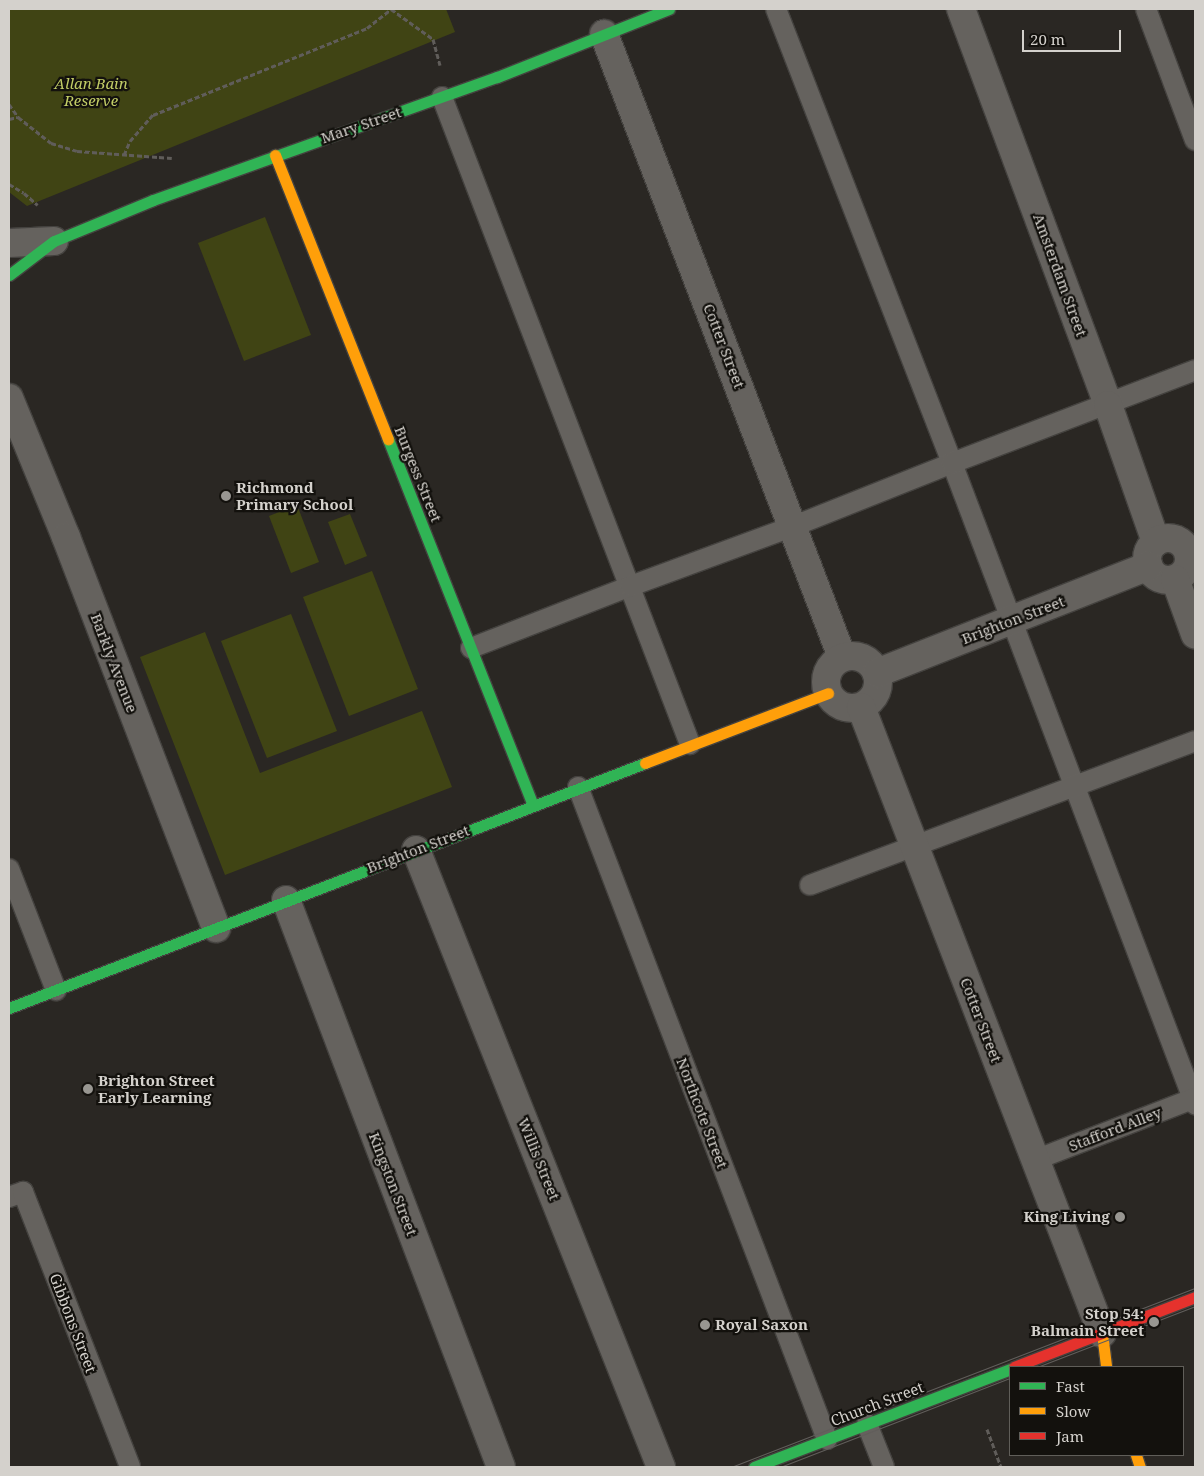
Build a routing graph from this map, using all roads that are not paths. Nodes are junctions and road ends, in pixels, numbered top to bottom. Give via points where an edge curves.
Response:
1 (668, 9) edge
2 (776, 9) edge
3 (960, 9) edge
4 (1146, 9) edge
5 (604, 34) junction
6 (442, 97) junction
7 (1195, 140) edge
8 (274, 155) junction
9 (54, 241) junction
10 (9, 243) edge
11 (9, 275) edge
12 (1195, 370) edge
13 (9, 398) edge
14 (1108, 405) junction
15 (952, 463) junction
16 (794, 526) junction
17 (1192, 550) edge
18 (1152, 554) junction
19 (1175, 579) junction
20 (631, 586) junction
21 (1011, 621) junction
22 (1195, 634) edge
23 (471, 648) junction
24 (842, 657) junction
25 (877, 673) junction
26 (828, 693) junction
27 (861, 707) junction
28 (1195, 740) edge
29 (690, 744) junction
30 (1074, 786) junction
31 (578, 788) junction
32 (533, 805) junction
33 (914, 845) junction
34 (416, 850) junction
35 (9, 869) edge
36 (810, 885) dead end
37 (286, 900) junction
38 (216, 928) junction
39 (56, 990) junction
40 (9, 1008) edge
41 (1194, 1100) edge
42 (1035, 1160) junction
43 (9, 1197) edge
44 (1195, 1297) edge
45 (1102, 1333) junction
46 (1017, 1366) edge
47 (1106, 1366) edge
48 (1009, 1369) edge
49 (867, 1424) junction
50 (827, 1439) junction
51 (130, 1467) edge
52 (501, 1467) edge
53 (661, 1467) edge
54 (754, 1467) edge
55 (884, 1467) edge

1 - 5 street, Mary Street
2 - 15 lane
3 - 14 street, Amsterdam Street
4 - 7 lane
5 - 6 street, Mary Street
5 - 16 street, Cotter Street
6 - 8 street, Mary Street
6 - 20 lane
8 - 9 street, Mary Street
8 - 23 street, Burgess Street
9 - 10 street, Mary Street
9 - 11 street, Mary Street
12 - 14 lane
13 - 38 street, Barkly Avenue via 66,537
14 - 15 lane
14 - 18 street, Amsterdam Street
15 - 16 lane
15 - 21 lane
16 - 20 lane
16 - 24 street, Cotter Street
17 - 18 street via 1174,539 1162,539
17 - 19 street via 1188,565
18 - 19 street via 1157,576
18 - 21 street, Brighton Street
19 - 22 street
20 - 23 lane
20 - 29 lane
21 - 25 street, Brighton Street
21 - 30 lane
23 - 32 street, Burgess Street
24 - 25 street via 868,660
24 - 26 street via 826,676
25 - 27 street via 877,690
26 - 27 street via 838,704
26 - 29 street, Brighton Street
27 - 33 street, Cotter Street
28 - 30 lane
29 - 31 street, Brighton Street
30 - 33 lane
30 - 41 lane
31 - 32 street, Brighton Street
31 - 50 lane, Northcote Street
32 - 34 street, Brighton Street
33 - 36 lane
33 - 42 street, Cotter Street
34 - 37 street, Brighton Street
34 - 53 street, Willis Street
35 - 39 lane
37 - 38 street, Brighton Street
37 - 52 street, Kingston Street
38 - 39 street, Brighton Street
39 - 40 street, Brighton Street
41 - 42 lane, Stafford Alley
42 - 45 street, Cotter Street
43 - 51 lane, Gibbons Street via 22,1192
44 - 45 street
45 - 46 street
45 - 47 street
48 - 49 street, Church Street
49 - 50 street, Church Street
49 - 55 lane
50 - 54 street, Church Street

